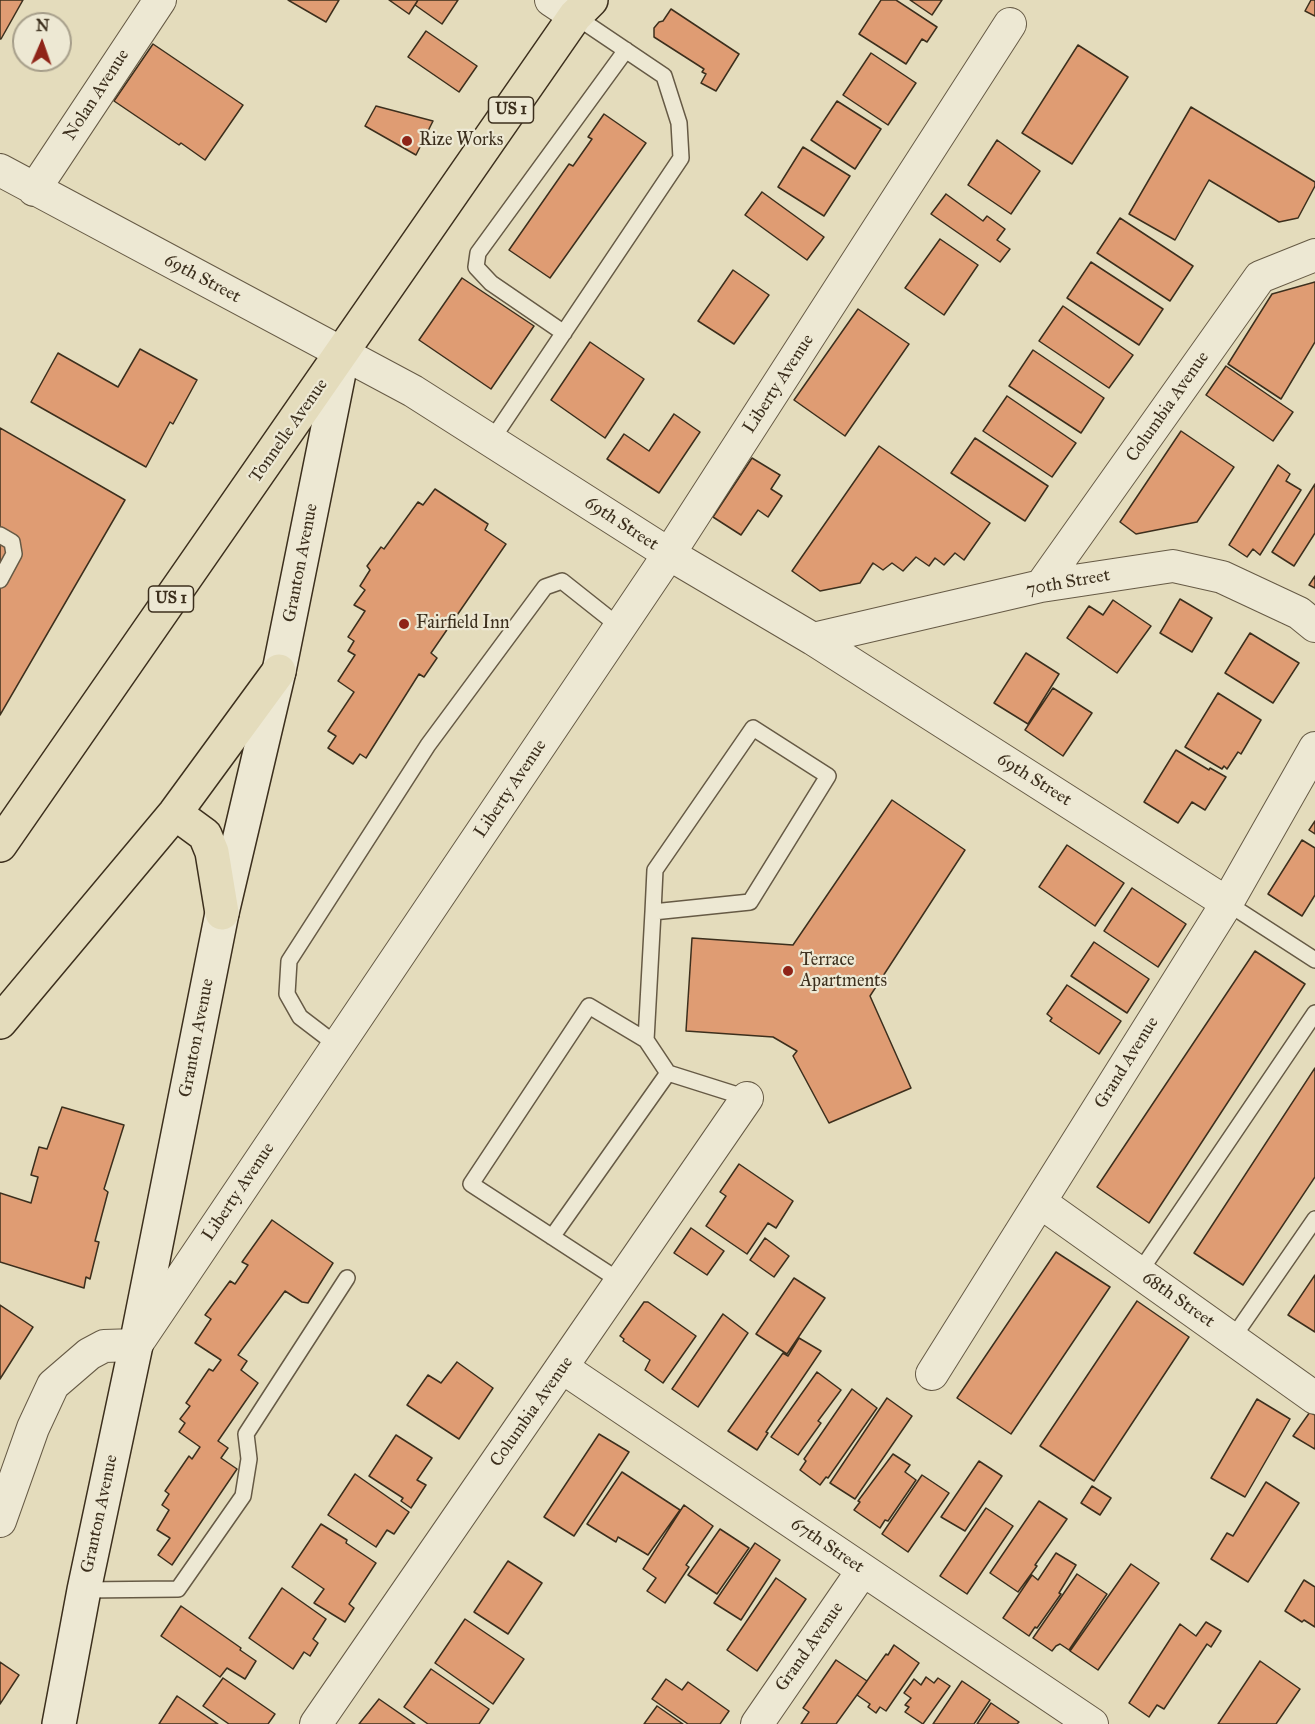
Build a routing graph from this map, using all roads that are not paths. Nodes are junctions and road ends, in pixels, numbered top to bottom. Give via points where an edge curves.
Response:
1 (160, 0) edge
2 (574, 4) edge
3 (1010, 24) dead end
4 (626, 50) junction
5 (0, 170) edge
6 (34, 190) junction
7 (1315, 255) edge
8 (564, 333) junction
9 (343, 353) junction
10 (491, 441) junction
11 (0, 535) edge
12 (669, 555) junction
13 (0, 580) edge
14 (1041, 586) junction
15 (1315, 626) edge
16 (620, 627) junction
17 (813, 639) junction
18 (279, 671) junction
19 (1315, 748) edge
20 (175, 813) junction
21 (0, 845) edge
22 (1227, 903) junction
23 (654, 912) junction
24 (222, 913) junction
25 (1315, 960) edge
26 (1315, 1013) edge
27 (0, 1022) edge
28 (646, 1040) junction
29 (338, 1046) junction
30 (668, 1073) junction
31 (747, 1098) joint
32 (1040, 1202) junction
33 (1315, 1219) edge
34 (552, 1237) junction
35 (1139, 1273) junction
36 (347, 1278) dead end
37 (621, 1281) junction
38 (1232, 1339) junction
39 (136, 1345) junction
40 (563, 1368) junction
41 (932, 1374) dead end
42 (1315, 1398) edge
43 (0, 1521) edge
44 (863, 1570) junction
45 (84, 1590) junction
46 (59, 1724) edge
47 (316, 1724) edge
48 (757, 1724) edge
49 (1092, 1724) edge

1 - 6 street, Nolan Avenue
2 - 4 lane
2 - 9 main road, Tonnelle Avenue / US 1
3 - 12 street, Liberty Avenue
4 - 8 lane via 664,76 679,123 681,159
4 - 8 lane via 478,253 476,267 491,283
5 - 6 street, 69th Street
6 - 9 street, 69th Street
7 - 14 street, Columbia Avenue via 1260,277
8 - 10 lane
9 - 10 street, 69th Street via 413,391
9 - 18 street, Granton Avenue
9 - 21 main road, Tonnelle Avenue / US 1
10 - 12 street, 69th Street
11 - 13 lane via 12,542 14,554
12 - 16 street, Liberty Avenue
12 - 17 street, 69th Street
14 - 15 street, 70th Street via 1173,566 1222,576
14 - 17 street, 70th Street
16 - 29 street, Liberty Avenue
16 - 29 lane via 562,581 545,587 428,744 289,961 287,994 300,1017
17 - 22 street, 69th Street
18 - 20 main road
18 - 24 street, Granton Avenue
19 - 22 street, Grand Avenue
20 - 24 main road via 205,835 212,852
20 - 27 main road
22 - 25 lane
22 - 32 street, Grand Avenue
23 - 23 lane via 655,870 753,728 828,776 750,902
23 - 28 lane
24 - 39 street, Granton Avenue
26 - 35 lane
28 - 30 lane
28 - 34 lane via 590,1006 471,1184
29 - 39 street, Liberty Avenue
30 - 31 lane
30 - 34 lane
31 - 37 street, Columbia Avenue
32 - 35 street, 68th Street
32 - 41 street, Grand Avenue
33 - 38 lane
34 - 37 lane
35 - 38 street, 68th Street
36 - 45 lane via 246,1434 249,1459 243,1496 178,1589
37 - 40 street, Columbia Avenue
38 - 42 street, 68th Street
39 - 43 street via 104,1346 52,1385
39 - 45 street, Granton Avenue
40 - 44 street, 67th Street
40 - 47 street, Columbia Avenue
44 - 48 street, Grand Avenue
44 - 49 street, 67th Street
45 - 46 street, Granton Avenue

